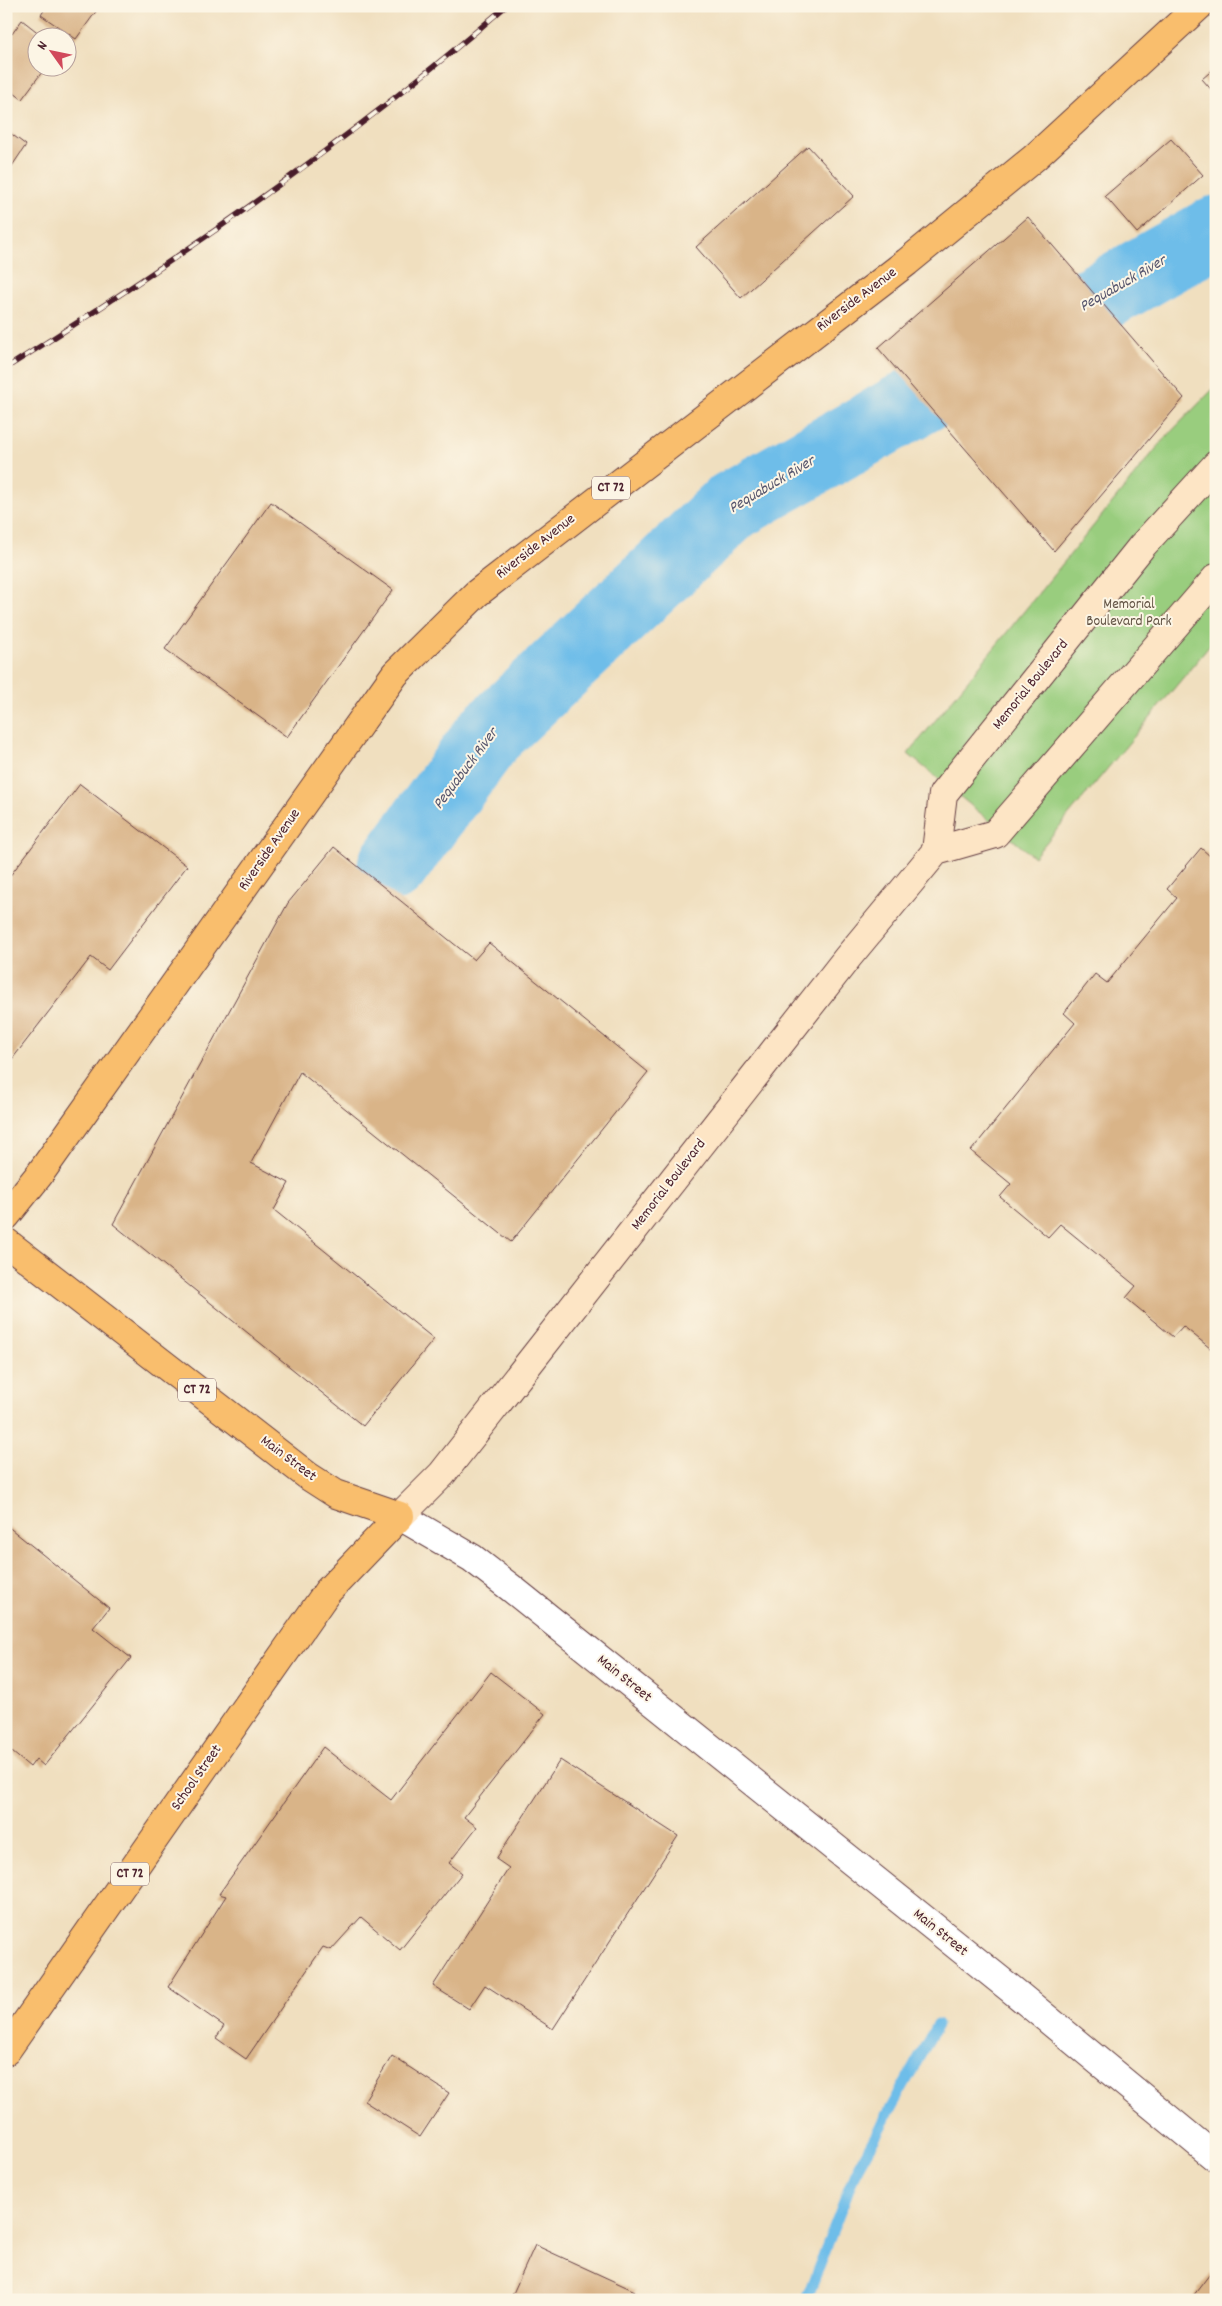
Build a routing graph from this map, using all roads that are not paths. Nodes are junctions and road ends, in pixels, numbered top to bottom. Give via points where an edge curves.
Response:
1 (1199, 6) edge
2 (1216, 465) edge
3 (1216, 578) edge
4 (936, 851) junction
5 (6, 1216) edge
6 (6, 1242) edge
7 (400, 1516) junction
8 (6, 2051) edge
9 (1216, 2158) edge

1 - 5 highway, Riverside Avenue / CT 72 via 1034,158 907,262 476,594 395,674 39,1175
2 - 4 main road, Memorial Boulevard via 1142,546 944,794
3 - 4 main road via 995,834
4 - 7 main road, Memorial Boulevard via 848,957 448,1466
6 - 7 highway, Main Street / CT 72 via 308,1476 336,1494
7 - 8 highway, School Street / CT 72 via 327,1592
7 - 9 street, Main Street via 472,1558 1011,1989

